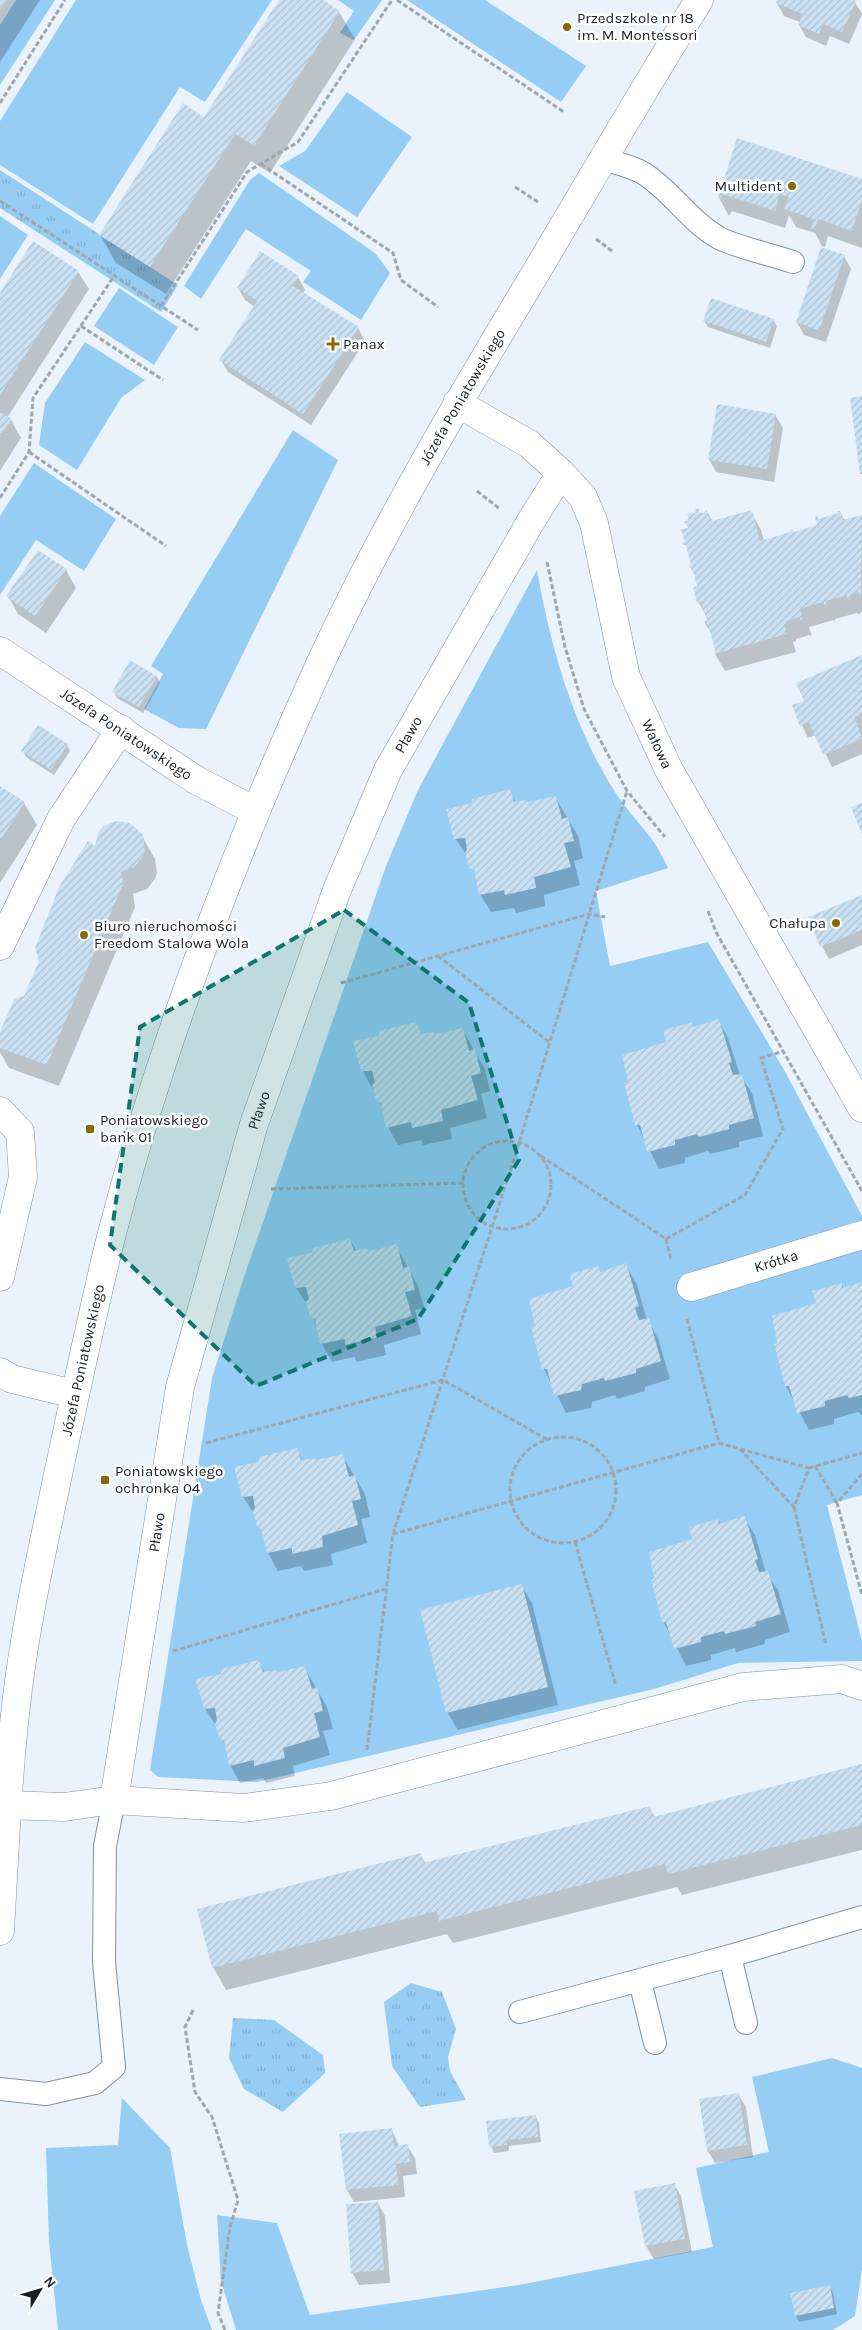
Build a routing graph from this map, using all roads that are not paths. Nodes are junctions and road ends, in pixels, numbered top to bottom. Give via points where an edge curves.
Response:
1 (699, 0) edge
2 (603, 159) junction
3 (793, 262) dead end
4 (456, 403) junction
5 (561, 473) junction
6 (0, 651) edge
7 (121, 729) junction
8 (256, 811) junction
9 (0, 946) edge
10 (853, 1074) edge
11 (862, 1108) edge
12 (0, 1111) edge
13 (862, 1235) edge
14 (0, 1277) edge
15 (688, 1300) road end
16 (0, 1372) edge
17 (74, 1394) junction
18 (862, 1686) edge
19 (114, 1800) junction
20 (4, 1806) edge
21 (862, 1917) edge
22 (0, 1931) edge
23 (730, 1956) junction
24 (640, 1981) junction
25 (520, 2012) dead end
26 (746, 2023) dead end
27 (655, 2043) dead end
28 (0, 2089) edge

1 - 2 street, Józefa Poniatowskiego
2 - 3 lane via 649,177 685,212 720,238
2 - 4 street, Józefa Poniatowskiego
4 - 5 street, Wałowa via 529,444
4 - 8 street, Józefa Poniatowskiego via 336,632
5 - 10 street, Wałowa via 582,497 594,523 626,677 668,770
5 - 19 street, Pławo via 388,770 336,890 254,1124 180,1387
6 - 7 street, Józefa Poniatowskiego
7 - 8 street, Józefa Poniatowskiego via 196,780
7 - 9 street via 61,819
8 - 17 street, Józefa Poniatowskiego via 200,956 139,1140 111,1238
10 - 11 street, Wałowa
12 - 14 street via 20,1132 23,1177
13 - 15 street, Krótka
16 - 17 street via 12,1379
17 - 20 street, Józefa Poniatowskiego via 31,1604
18 - 19 street via 842,1678 742,1687 330,1796 244,1808
19 - 20 street via 64,1807
19 - 28 lane via 105,1846 104,1962 114,2067 95,2084 46,2094
20 - 22 street, Józefa Poniatowskiego
21 - 23 lane
23 - 24 lane
23 - 26 lane
24 - 25 lane
24 - 27 lane

